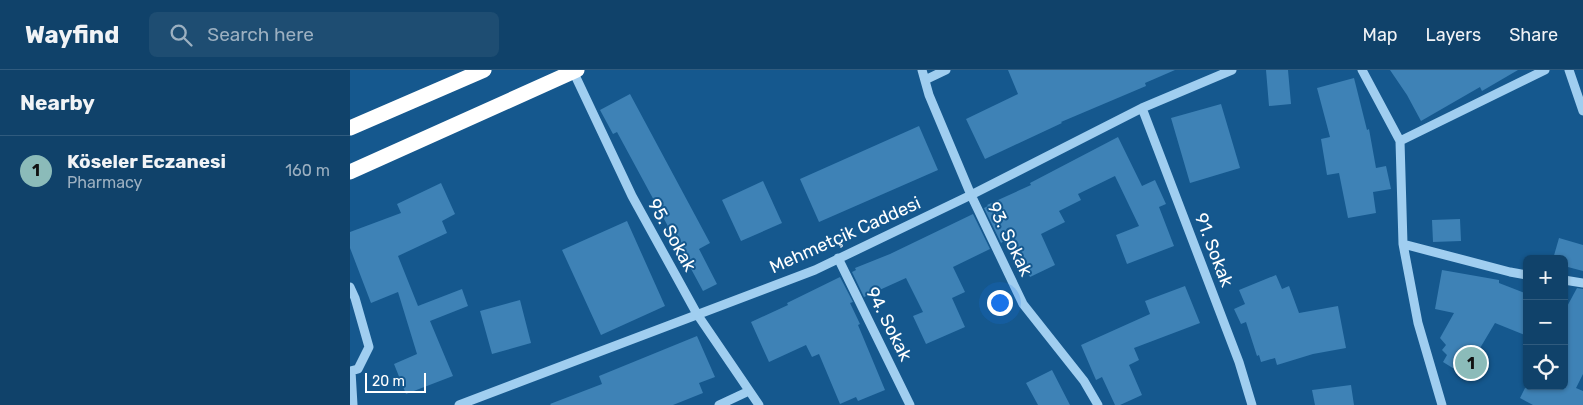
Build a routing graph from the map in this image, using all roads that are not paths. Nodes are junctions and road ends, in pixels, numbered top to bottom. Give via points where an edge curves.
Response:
1 (484, 70) edge
2 (922, 70) edge
3 (946, 70) edge
4 (1232, 70) edge
5 (1362, 70) edge
6 (1545, 70) edge
7 (1569, 70) edge
8 (575, 71) edge
9 (925, 80) junction
10 (1142, 108) junction
11 (1583, 112) edge
12 (350, 128) edge
13 (1400, 141) junction
14 (350, 172) edge
15 (971, 195) junction
16 (1403, 244) junction
17 (838, 258) junction
18 (1523, 274) edge
19 (1568, 281) edge
20 (1583, 283) edge
21 (350, 287) edge
22 (697, 314) junction
23 (351, 372) edge
24 (749, 391) junction
25 (353, 405) edge
26 (460, 405) edge
27 (719, 405) edge
28 (759, 405) edge
29 (910, 405) edge
30 (1098, 405) edge
31 (1252, 405) edge
32 (1442, 405) edge

1 - 12 highway
2 - 9 street, 93. Sokak
3 - 9 street
4 - 10 street, Mehmetçik Caddesi
5 - 13 street
6 - 13 street
7 - 11 street
8 - 14 highway
8 - 22 street, 95. Sokak via 632,196
9 - 15 street, 93. Sokak
10 - 15 street, Mehmetçik Caddesi
10 - 31 street, 91. Sokak via 1236,353
13 - 16 street
15 - 17 street, Mehmetçik Caddesi
15 - 30 street, 93. Sokak via 1023,304 1084,381
16 - 18 street
16 - 32 street via 1418,323
17 - 22 street, Mehmetçik Caddesi via 815,270
17 - 29 street, 94. Sokak
19 - 20 street
21 - 23 street via 369,347 358,369
22 - 24 street, 95. Sokak
22 - 26 street, Mehmetçik Caddesi
23 - 25 street
24 - 27 street
24 - 28 street, 95. Sokak

